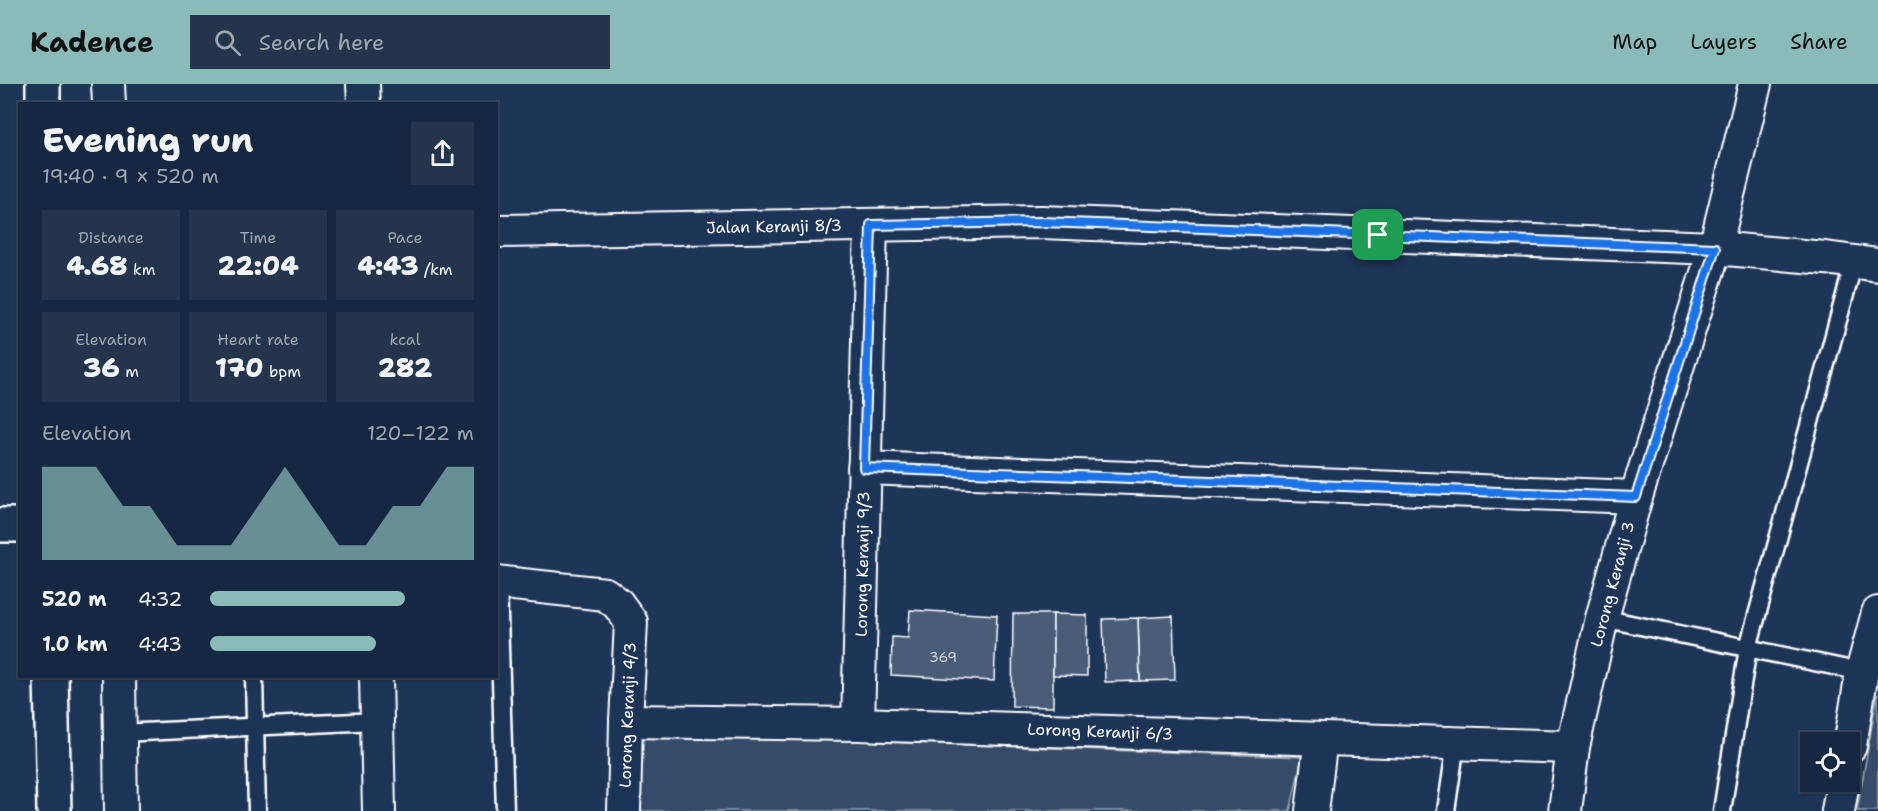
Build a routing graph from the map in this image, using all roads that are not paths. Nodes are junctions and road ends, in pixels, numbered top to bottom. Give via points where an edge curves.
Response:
1 (43, 84) edge
2 (108, 84) edge
3 (363, 84) edge
4 (1755, 84) edge
5 (43, 102) edge
6 (109, 102) edge
7 (364, 102) edge
8 (871, 225) junction
9 (498, 231) edge
10 (1715, 248) junction
11 (1866, 264) edge
12 (864, 468) junction
13 (1636, 497) junction
14 (0, 525) edge
15 (18, 525) edge
16 (498, 582) edge
17 (1878, 613) edge
18 (498, 615) edge
19 (1602, 618) junction
20 (1748, 648) junction
21 (1862, 672) junction
22 (51, 678) edge
23 (119, 678) edge
24 (254, 678) edge
25 (376, 678) edge
26 (377, 721) junction
27 (626, 721) junction
28 (858, 724) junction
29 (255, 725) junction
30 (1852, 732) edge
31 (120, 733) junction
32 (1322, 739) junction
33 (1456, 743) junction
34 (1574, 747) junction
35 (1841, 792) edge
36 (54, 811) edge
37 (121, 811) edge
38 (257, 811) edge
39 (379, 811) edge
40 (504, 811) edge
41 (624, 811) edge
42 (1312, 811) edge
43 (1446, 811) edge
44 (1565, 811) edge
45 (1722, 811) edge
46 (1838, 811) edge

1 - 5 street
2 - 6 street
3 - 7 street
4 - 10 street, Lorong Keranji 3
8 - 9 street, Jalan Keranji 8/3
8 - 10 street, Jalan Keranji 8/3 via 1041,222
8 - 12 street, Lorong Keranji 9/3
10 - 11 street, Jalan Keranji 8/3
10 - 13 street, Lorong Keranji 3
11 - 20 lane
12 - 13 street
12 - 28 street, Lorong Keranji 9/3
13 - 19 street, Lorong Keranji 3
14 - 15 street
16 - 27 street, Lorong Keranji 4/3 via 605,594 618,604 631,622
17 - 21 street
18 - 40 lane
19 - 20 lane
19 - 34 street, Lorong Keranji 3
20 - 21 lane
20 - 45 lane
21 - 30 street
22 - 36 street
23 - 31 street
24 - 29 lane
25 - 26 street
26 - 29 lane
26 - 39 street
27 - 28 street, Lorong Keranji 6/3
27 - 41 street, Lorong Keranji 4/3
28 - 32 street, Lorong Keranji 6/3
29 - 31 lane
29 - 38 lane
31 - 37 street
32 - 33 street, Lorong Keranji 6/3
32 - 42 street
33 - 34 street, Lorong Keranji 6/3
33 - 43 lane
34 - 44 street, Lorong Keranji 3
35 - 46 street

